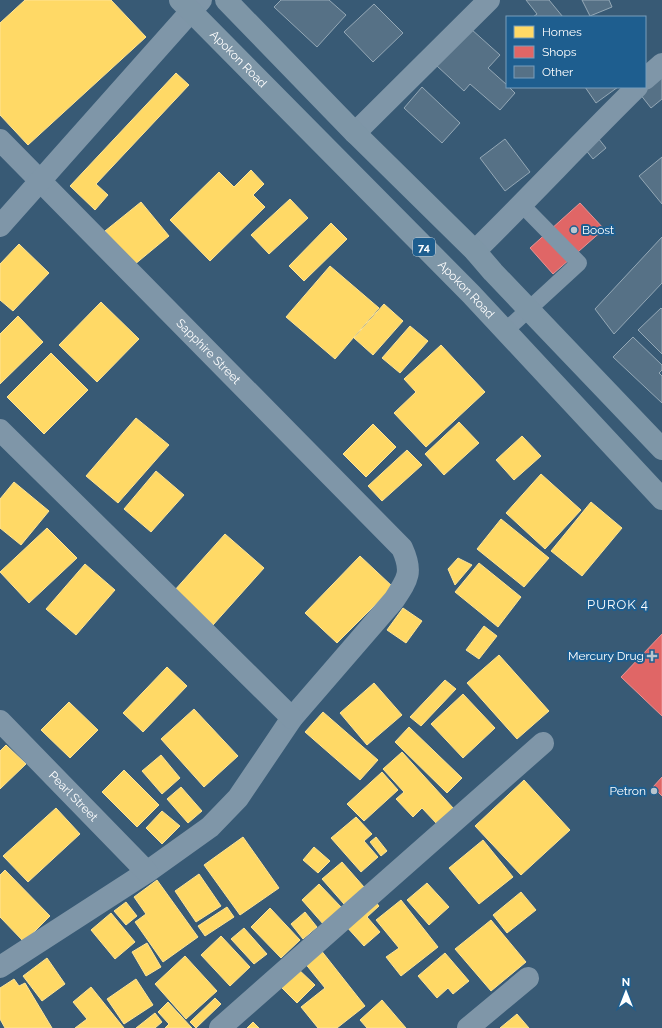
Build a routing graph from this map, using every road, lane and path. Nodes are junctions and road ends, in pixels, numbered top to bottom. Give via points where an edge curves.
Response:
1 (226, 0) edge
2 (489, 0) edge
3 (191, 3) edge
4 (662, 64) edge
5 (646, 78) edge
6 (636, 88) edge
7 (355, 133) junction
8 (0, 140) edge
9 (41, 181) junction
10 (522, 205) junction
11 (0, 226) edge
12 (475, 251) junction
13 (528, 309) junction
14 (505, 331) junction
15 (0, 430) edge
16 (662, 448) edge
17 (662, 499) edge
18 (292, 718) junction
19 (0, 721) edge
20 (543, 743) dead end
21 (147, 872) junction
22 (0, 967) edge
23 (528, 978) dead end
24 (220, 1028) edge
25 (468, 1028) edge

1 - 7 highway
2 - 7 street
3 - 9 street
3 - 14 highway, Apokon Road / 74
4 - 5 street
6 - 10 street
7 - 12 highway
8 - 9 street, Sapphire Street
9 - 11 street
9 - 18 street, Sapphire Street via 402,548 407,558 407,579 394,600
10 - 12 street
10 - 13 lane via 579,263
12 - 13 highway
13 - 14 lane
13 - 16 highway
14 - 17 highway, Apokon Road / 74
15 - 18 street
18 - 21 street via 238,798 210,827
19 - 21 street, Pearl Street
20 - 24 street
21 - 22 street
23 - 25 street

